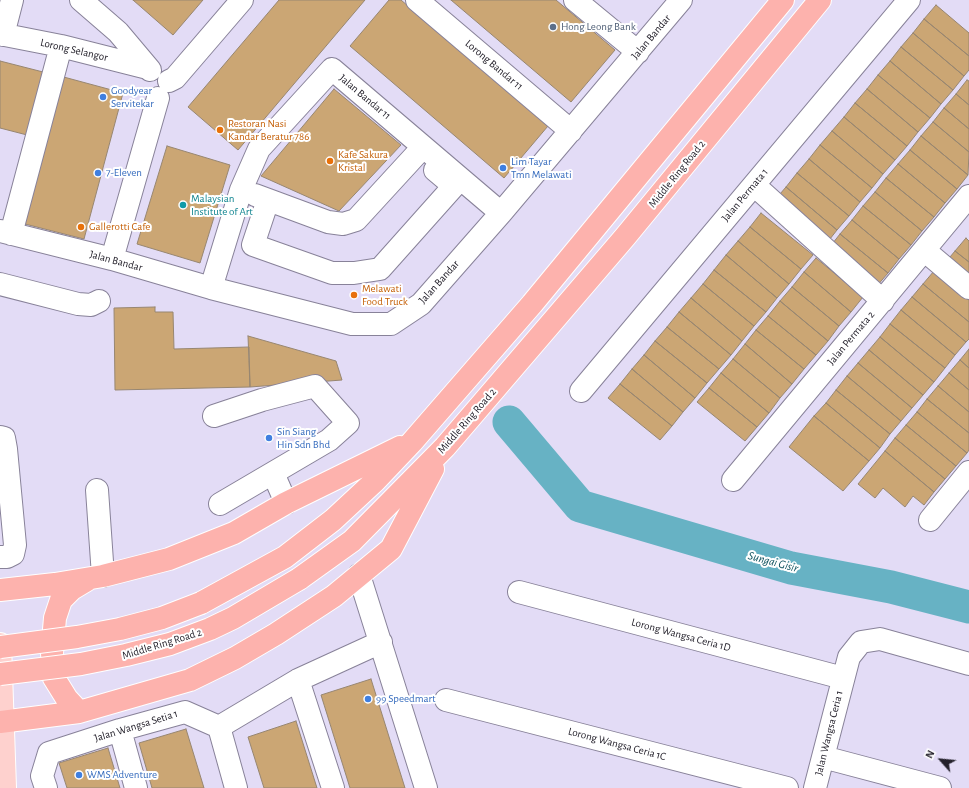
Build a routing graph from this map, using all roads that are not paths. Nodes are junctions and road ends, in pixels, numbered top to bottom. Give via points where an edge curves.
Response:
1 (12, 0) edge
2 (81, 0) edge
3 (242, 0) edge
4 (418, 0) edge
5 (575, 0) edge
6 (820, 0) edge
7 (909, 0) edge
8 (676, 2) edge
9 (780, 2) edge
10 (2, 35) edge
11 (61, 46) junction
12 (638, 52) junction
13 (156, 80) junction
14 (571, 131) junction
15 (420, 151) junction
16 (754, 185) junction
17 (241, 190) junction
18 (969, 196) edge
19 (268, 200) junction
20 (501, 213) junction
21 (5, 232) edge
22 (924, 250) junction
23 (112, 259) junction
24 (0, 284) edge
25 (211, 288) junction
26 (969, 288) edge
27 (99, 301) dead end
28 (883, 301) junction
29 (581, 391) dead end
30 (214, 416) dead end
31 (0, 437) edge
32 (412, 442) junction
33 (445, 447) junction
34 (969, 472) edge
35 (273, 473) junction
36 (733, 480) dead end
37 (97, 490) dead end
38 (286, 503) junction
39 (220, 504) dead end
40 (930, 520) dead end
41 (0, 557) edge
42 (360, 575) junction
43 (97, 577) junction
44 (0, 590) edge
45 (519, 592) dead end
46 (381, 642) junction
47 (0, 646) edge
48 (969, 664) edge
49 (0, 674) edge
50 (843, 678) junction
51 (298, 680) junction
52 (446, 700) dead end
53 (80, 712) junction
54 (2, 722) edge
55 (219, 727) junction
56 (120, 730) junction
57 (823, 757) junction
58 (44, 782) edge
59 (5, 788) edge
60 (136, 788) edge
61 (236, 788) edge
62 (333, 788) edge
63 (426, 788) edge
64 (787, 788) edge
65 (815, 788) edge
66 (940, 788) edge

1 - 10 street
2 - 13 street via 118,32
3 - 13 street via 176,78
4 - 14 street, Lorong Bandar 11
5 - 12 street
6 - 33 highway, Middle Ring Road 2 via 625,237
7 - 16 street, Jalan Permata 1
8 - 12 street, Jalan Bandar
9 - 32 highway via 532,304
10 - 11 street, Lorong Selangor
11 - 13 street, Lorong Selangor
11 - 21 street
12 - 14 street, Jalan Bandar
13 - 23 street
14 - 20 street, Jalan Bandar
15 - 17 street, Jalan Bandar 11 via 332,69 259,149
15 - 19 street via 356,220 343,224 328,222
15 - 19 street via 454,186 380,269 354,274 332,273 253,245
15 - 20 street, Jalan Bandar 11
16 - 28 street
16 - 29 street, Jalan Permata 1
17 - 19 street
17 - 25 street, Jalan Bandar 11
18 - 22 street, Jalan Permata 2
20 - 25 street, Jalan Bandar via 420,304 391,324 352,324
21 - 23 street, Jalan Bandar
22 - 26 street
22 - 28 street, Jalan Permata 2
23 - 25 street, Jalan Bandar
24 - 27 street via 78,304 92,305
28 - 36 street, Jalan Permata 2
30 - 35 street via 315,386 348,423 330,440
31 - 41 street via 4,438 6,449 15,545 13,554
32 - 38 highway
32 - 47 highway, bridge via 333,520 285,557 201,603 162,618 120,629
33 - 42 highway via 391,549
33 - 49 highway, Middle Ring Road 2, bridge via 352,541 299,579 233,618 170,644 126,655 81,664
34 - 40 street
35 - 38 street
35 - 39 street
37 - 43 street
38 - 43 highway via 234,532 169,559
42 - 46 street
42 - 53 highway via 334,596 235,658 190,680
43 - 44 highway
43 - 53 highway via 72,589 61,600 55,618 52,653 54,678 67,699
45 - 50 street, Lorong Wangsa Ceria 1D
46 - 51 street
46 - 63 street
47 - 54 main road
48 - 50 street, Jalan Wangsa Ceria 1 via 880,639 861,642 849,657
50 - 57 street, Jalan Wangsa Ceria 1
51 - 55 street
51 - 62 street
52 - 64 street, Lorong Wangsa Ceria 1C
53 - 54 highway
54 - 59 main road
55 - 56 street, Jalan Wangsa Setia 1 via 185,712
55 - 61 street
56 - 58 street, Jalan Wangsa Setia 1 via 50,753
56 - 60 street
57 - 65 street, Jalan Wangsa Ceria 1
57 - 66 street

